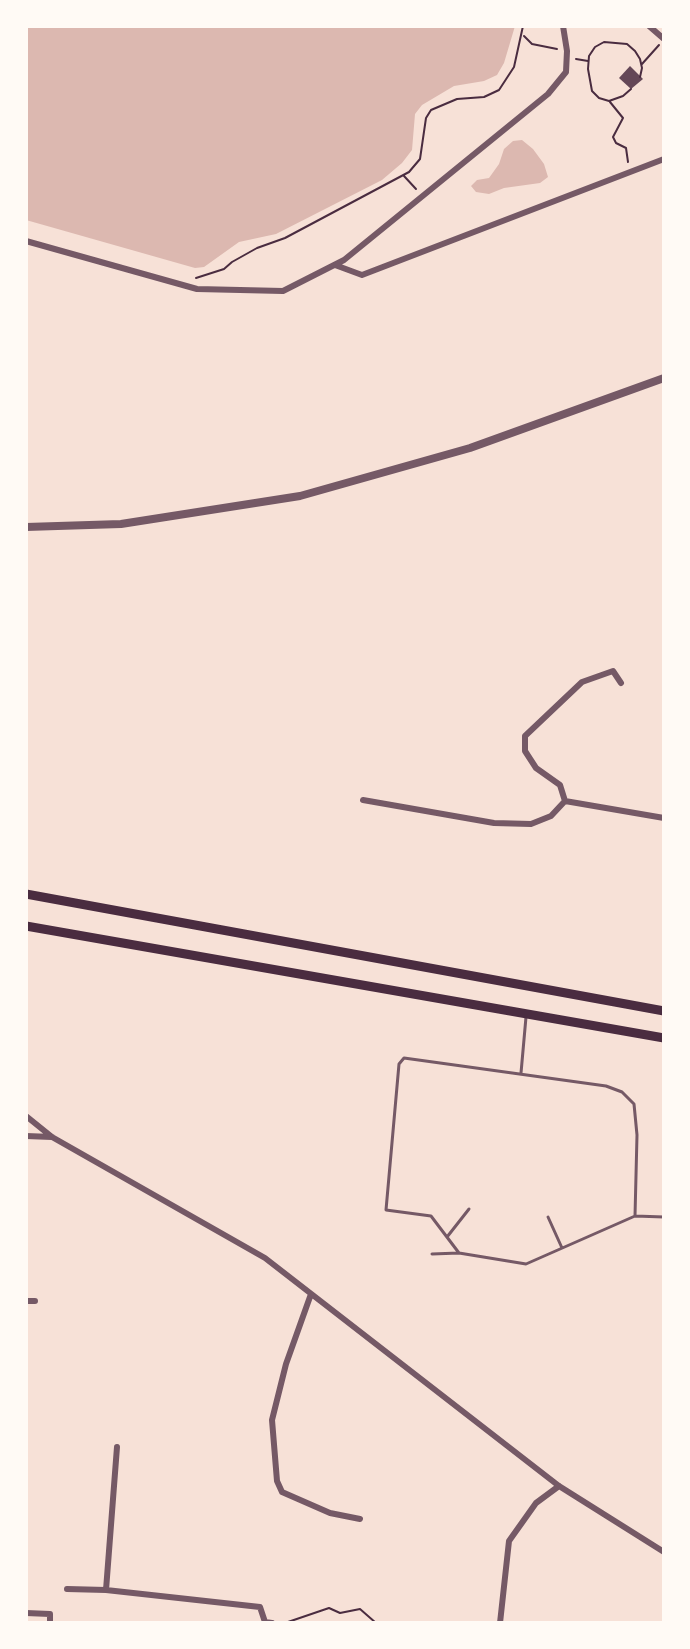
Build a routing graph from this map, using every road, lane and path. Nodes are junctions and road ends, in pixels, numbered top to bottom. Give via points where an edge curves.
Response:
1 (523, 26) edge
2 (563, 26) edge
3 (649, 26) edge
4 (523, 35) junction
5 (664, 39) edge
6 (567, 54) junction
7 (588, 61) junction
8 (641, 65) junction
9 (640, 77) dead end
10 (631, 89) dead end
11 (609, 101) junction
12 (664, 159) edge
13 (630, 172) junction
14 (403, 175) junction
15 (424, 196) junction
16 (26, 241) edge
17 (335, 265) junction
18 (180, 284) junction
19 (664, 378) edge
20 (26, 527) edge
21 (621, 683) dead end
22 (363, 800) dead end
23 (565, 801) junction
24 (664, 818) edge
25 (26, 894) edge
26 (26, 926) edge
27 (664, 1011) edge
28 (526, 1014) junction
29 (664, 1038) edge
30 (520, 1075) junction
31 (26, 1116) edge
32 (26, 1136) edge
33 (52, 1137) junction
34 (469, 1209) dead end
35 (635, 1216) junction
36 (548, 1217) dead end
37 (664, 1217) edge
38 (447, 1237) junction
39 (562, 1248) junction
40 (459, 1253) junction
41 (432, 1254) dead end
42 (311, 1294) junction
43 (26, 1301) edge
44 (35, 1301) dead end
45 (117, 1447) dead end
46 (559, 1486) junction
47 (360, 1519) dead end
48 (664, 1552) edge
49 (67, 1589) dead end
50 (106, 1590) junction
51 (26, 1613) edge
52 (50, 1623) edge
53 (272, 1623) edge
54 (285, 1623) edge
55 (376, 1623) edge
56 (500, 1623) edge

1 - 4 path
2 - 6 street
3 - 5 street
4 - 6 path via 532,44
4 - 14 path via 514,67 499,90 431,110 420,159
5 - 8 path
6 - 7 path
6 - 15 street via 566,72 548,94
7 - 8 path via 595,47 615,42 635,51
7 - 11 path via 592,91
8 - 9 path
10 - 11 path
11 - 13 path via 623,118 613,137 626,148
12 - 13 street
13 - 17 street via 362,275
14 - 15 path
14 - 18 path via 224,269
15 - 17 street
16 - 18 street
17 - 18 street via 283,291
19 - 20 street via 470,448 300,496 121,524
21 - 23 street via 613,671 582,682 525,736 525,751 536,768 560,785
22 - 23 street via 494,823 531,824 551,816
23 - 24 street
25 - 27 main road
26 - 28 main road
28 - 29 main road
28 - 30 lane
30 - 35 lane via 606,1086 634,1104
30 - 38 lane via 404,1058 399,1064 386,1210 431,1216
31 - 33 street
32 - 33 street
33 - 42 street via 265,1258
34 - 38 lane
35 - 37 lane
35 - 39 lane
36 - 39 lane
38 - 40 lane
39 - 40 lane via 526,1264
40 - 41 lane
42 - 46 street
42 - 47 street via 272,1420 277,1481 282,1492 330,1513
43 - 44 street
45 - 50 street
46 - 48 street
46 - 56 street via 536,1503 509,1541
49 - 50 street
50 - 53 street via 260,1607 265,1622
51 - 52 street via 50,1614
54 - 55 path via 329,1608 340,1613 360,1609

